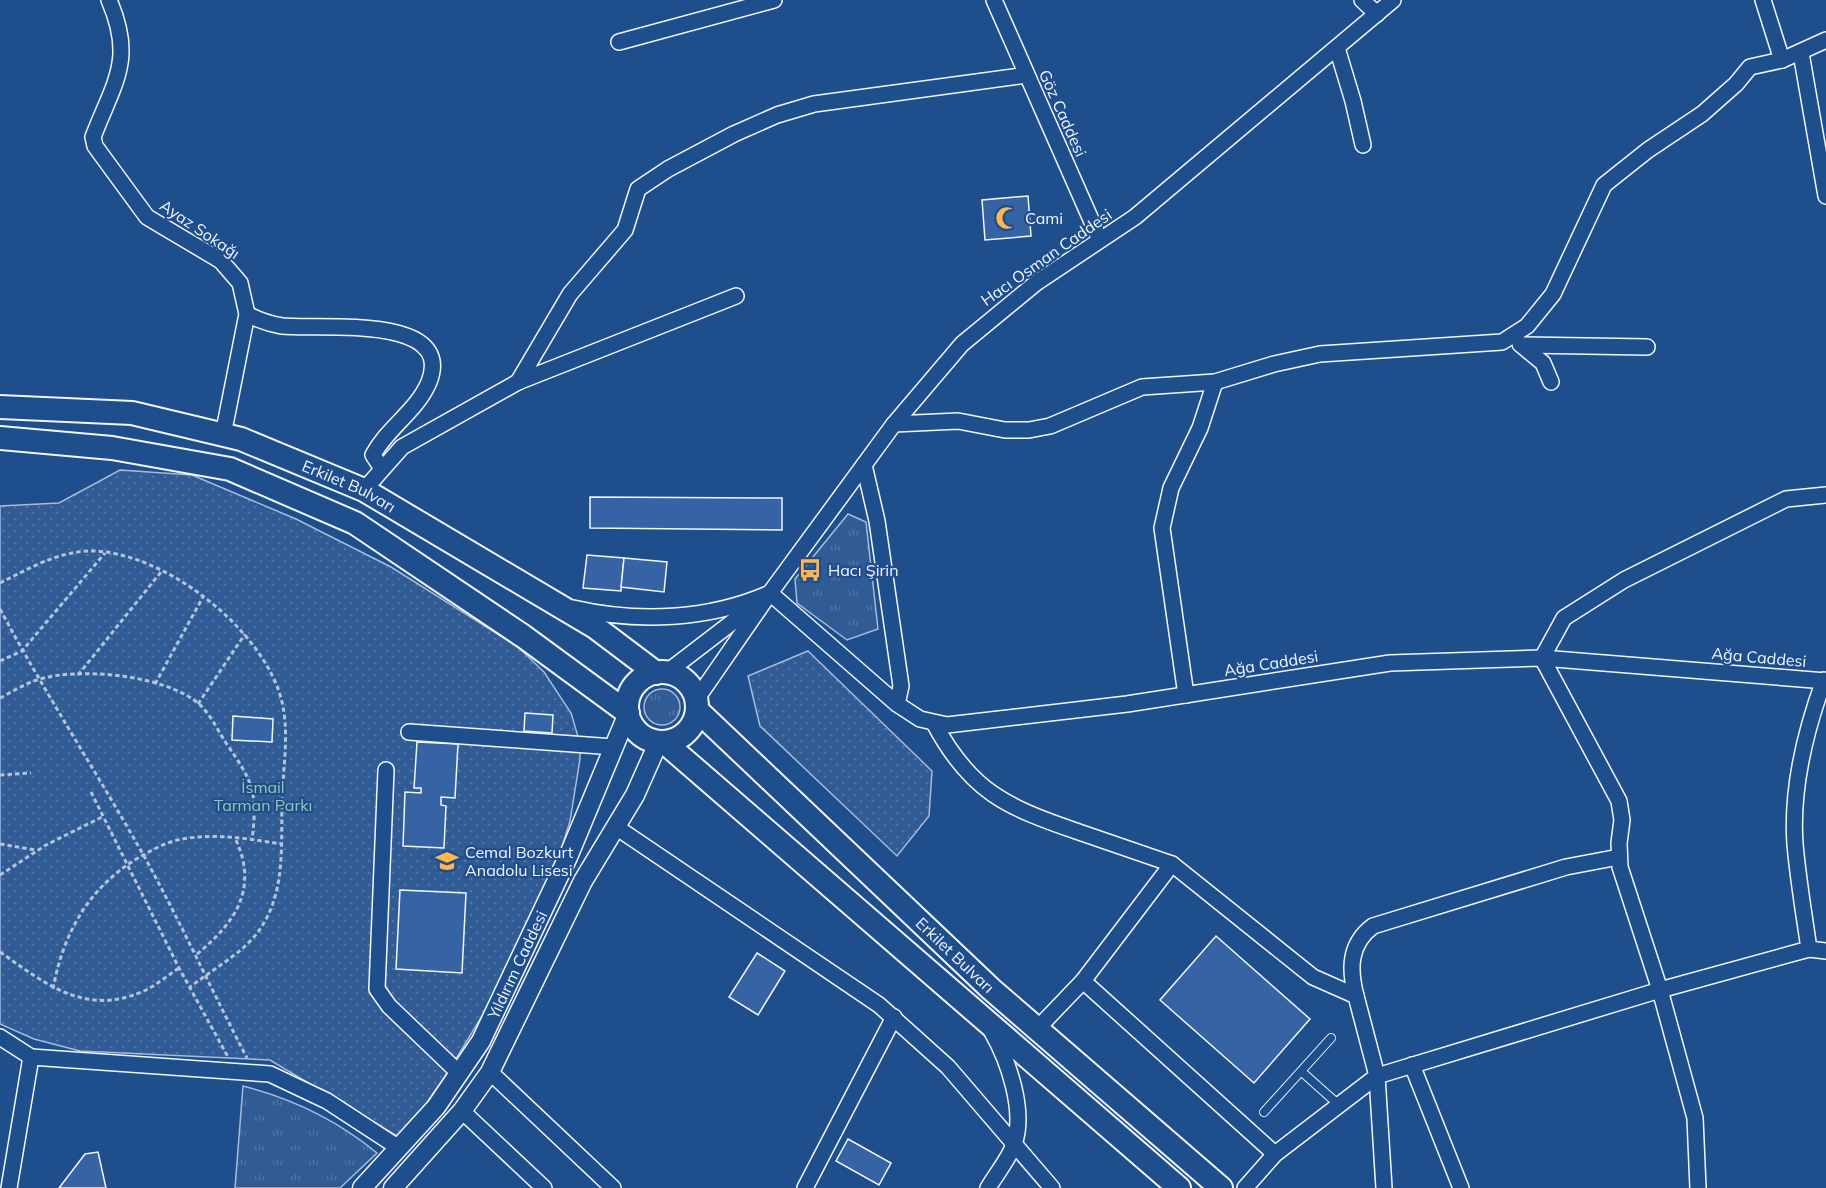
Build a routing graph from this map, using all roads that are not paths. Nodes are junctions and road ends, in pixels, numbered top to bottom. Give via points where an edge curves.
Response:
1 (109, 0) edge
2 (774, 0) edge
3 (994, 0) edge
4 (1362, 0) edge
5 (1393, 0) edge
6 (1763, 0) edge
7 (1377, 14) junction
8 (1826, 40) edge
9 (619, 42) dead end
10 (1337, 48) junction
11 (1801, 53) junction
12 (1782, 60) junction
13 (1027, 75) junction
14 (1363, 145) dead end
15 (1826, 196) edge
16 (1100, 240) junction
17 (736, 296) dead end
18 (247, 314) junction
19 (1516, 341) junction
20 (1647, 347) dead end
21 (518, 382) junction
22 (1215, 382) junction
23 (1551, 382) dead end
24 (0, 407) edge
25 (894, 424) junction
26 (223, 435) junction
27 (0, 438) edge
28 (864, 465) junction
29 (382, 469) junction
30 (363, 490) junction
31 (1826, 495) edge
32 (770, 593) junction
33 (558, 604) junction
34 (1542, 658) junction
35 (661, 673) junction
36 (1825, 680) edge
37 (1186, 695) junction
38 (897, 704) junction
39 (697, 705) junction
40 (628, 714) junction
41 (934, 723) junction
42 (410, 732) dead end
43 (662, 742) junction
44 (614, 747) junction
45 (386, 770) dead end
46 (616, 827) junction
47 (1619, 857) junction
48 (1172, 864) junction
49 (1809, 949) junction
50 (1826, 951) edge
51 (1083, 981) junction
52 (1660, 990) junction
53 (1356, 996) junction
54 (894, 1017) junction
55 (983, 1018) junction
56 (1037, 1029) junction
57 (0, 1037) edge
58 (1331, 1038) dead end
59 (31, 1057) junction
60 (1412, 1065) junction
61 (490, 1072) junction
62 (1302, 1072) junction
63 (460, 1074) junction
64 (1377, 1076) junction
65 (1339, 1105) junction
66 (462, 1111) junction
67 (1264, 1112) dead end
68 (1015, 1143) junction
69 (399, 1148) junction
70 (1275, 1154) junction
71 (9, 1188) edge
72 (362, 1188) edge
73 (393, 1188) edge
74 (544, 1188) edge
75 (613, 1188) edge
76 (805, 1188) edge
77 (988, 1188) edge
78 (1052, 1188) edge
79 (1179, 1188) edge
80 (1221, 1188) edge
81 (1245, 1188) edge
82 (1384, 1188) edge
83 (1461, 1188) edge
84 (1698, 1188) edge

1 - 18 street, Ayaz Sokağı via 122,59 118,79 93,137 95,146 147,216 229,267 244,293
2 - 9 street
3 - 13 street, Göz Caddesi
4 - 7 street
5 - 7 street, Hacı Osman Caddesi
6 - 12 street
7 - 10 street, Hacı Osman Caddesi
8 - 11 street
10 - 14 street
10 - 16 street, Hacı Osman Caddesi via 1135,217
11 - 12 street
11 - 15 street
12 - 19 street via 1750,67 1702,114 1605,185 1553,294
13 - 16 street, Göz Caddesi
13 - 21 street via 803,107 734,134 668,169 638,189 625,230 570,294
16 - 25 street, Hacı Osman Caddesi via 986,322 938,370
17 - 21 street
18 - 26 street, Ayaz Sokağı
18 - 29 street via 282,326 400,332 427,349 431,360 428,383 404,418 382,438 373,455
19 - 20 street
19 - 22 street via 1320,354
19 - 23 street via 1543,363
21 - 29 street via 402,447
22 - 25 street via 1142,387 1050,426 1029,430 1005,430 958,421
22 - 37 street via 1200,428 1171,488 1162,528
24 - 26 main road, Erkilet Bulvarı via 132,413
25 - 28 street, Hacı Osman Caddesi
26 - 30 main road, Erkilet Bulvarı
27 - 40 main road, Erkilet Bulvarı via 112,448 230,469 355,523 523,636
28 - 32 street, Hacı Osman Caddesi
28 - 38 street via 877,521 901,686
29 - 30 street
30 - 33 main road, Erkilet Bulvarı
31 - 34 street via 1786,499 1624,580 1564,618
32 - 33 street via 722,609 669,616 613,615
32 - 35 street
32 - 38 street, Ağa Caddesi
32 - 39 street
33 - 35 main road, Erkilet Bulvarı
34 - 36 street, Ağa Caddesi
34 - 37 street, Ağa Caddesi via 1390,663
34 - 47 street via 1619,801
35 - 39 main road via 680,676 688,683
35 - 40 main road via 642,678 635,685
36 - 49 street via 1805,739 1796,810 1795,843
37 - 41 street, Ağa Caddesi via 961,725
38 - 41 street, Ağa Caddesi
39 - 43 main road via 690,729 683,736
39 - 56 main road, Erkilet Bulvarı
40 - 43 main road via 637,731
40 - 44 street, Yıldırım Caddesi
41 - 48 street via 955,759 1001,801 1038,819
42 - 44 street
43 - 46 street, Yıldırım Caddesi
43 - 55 main road, Erkilet Bulvarı
44 - 63 street, Yıldırım Caddesi via 493,1017
45 - 63 street via 377,989 389,1006
46 - 54 street
46 - 61 street, Yıldırım Caddesi via 583,881
47 - 52 street
47 - 53 street via 1566,867 1373,926 1360,937 1353,951 1351,971
48 - 51 street
48 - 53 street via 1313,978
49 - 50 street
49 - 52 street
51 - 56 street
51 - 70 street
52 - 60 street
52 - 84 street via 1695,1119
53 - 64 street
54 - 68 street via 948,1067
54 - 76 street
55 - 68 street via 1000,1046 1011,1077
55 - 79 main road, Erkilet Bulvarı
56 - 80 main road, Erkilet Bulvarı
57 - 59 street
58 - 62 lane
59 - 69 street via 270,1074 327,1101
59 - 71 street
60 - 64 street
60 - 83 street
61 - 66 street, Yıldırım Caddesi
61 - 75 street
62 - 65 lane
62 - 67 lane
63 - 69 street, Yıldırım Caddesi
64 - 65 street
64 - 82 street
65 - 70 street
66 - 73 street, Yıldırım Caddesi
66 - 74 street
68 - 77 street
68 - 78 street
69 - 72 street, Yıldırım Caddesi
70 - 81 street

